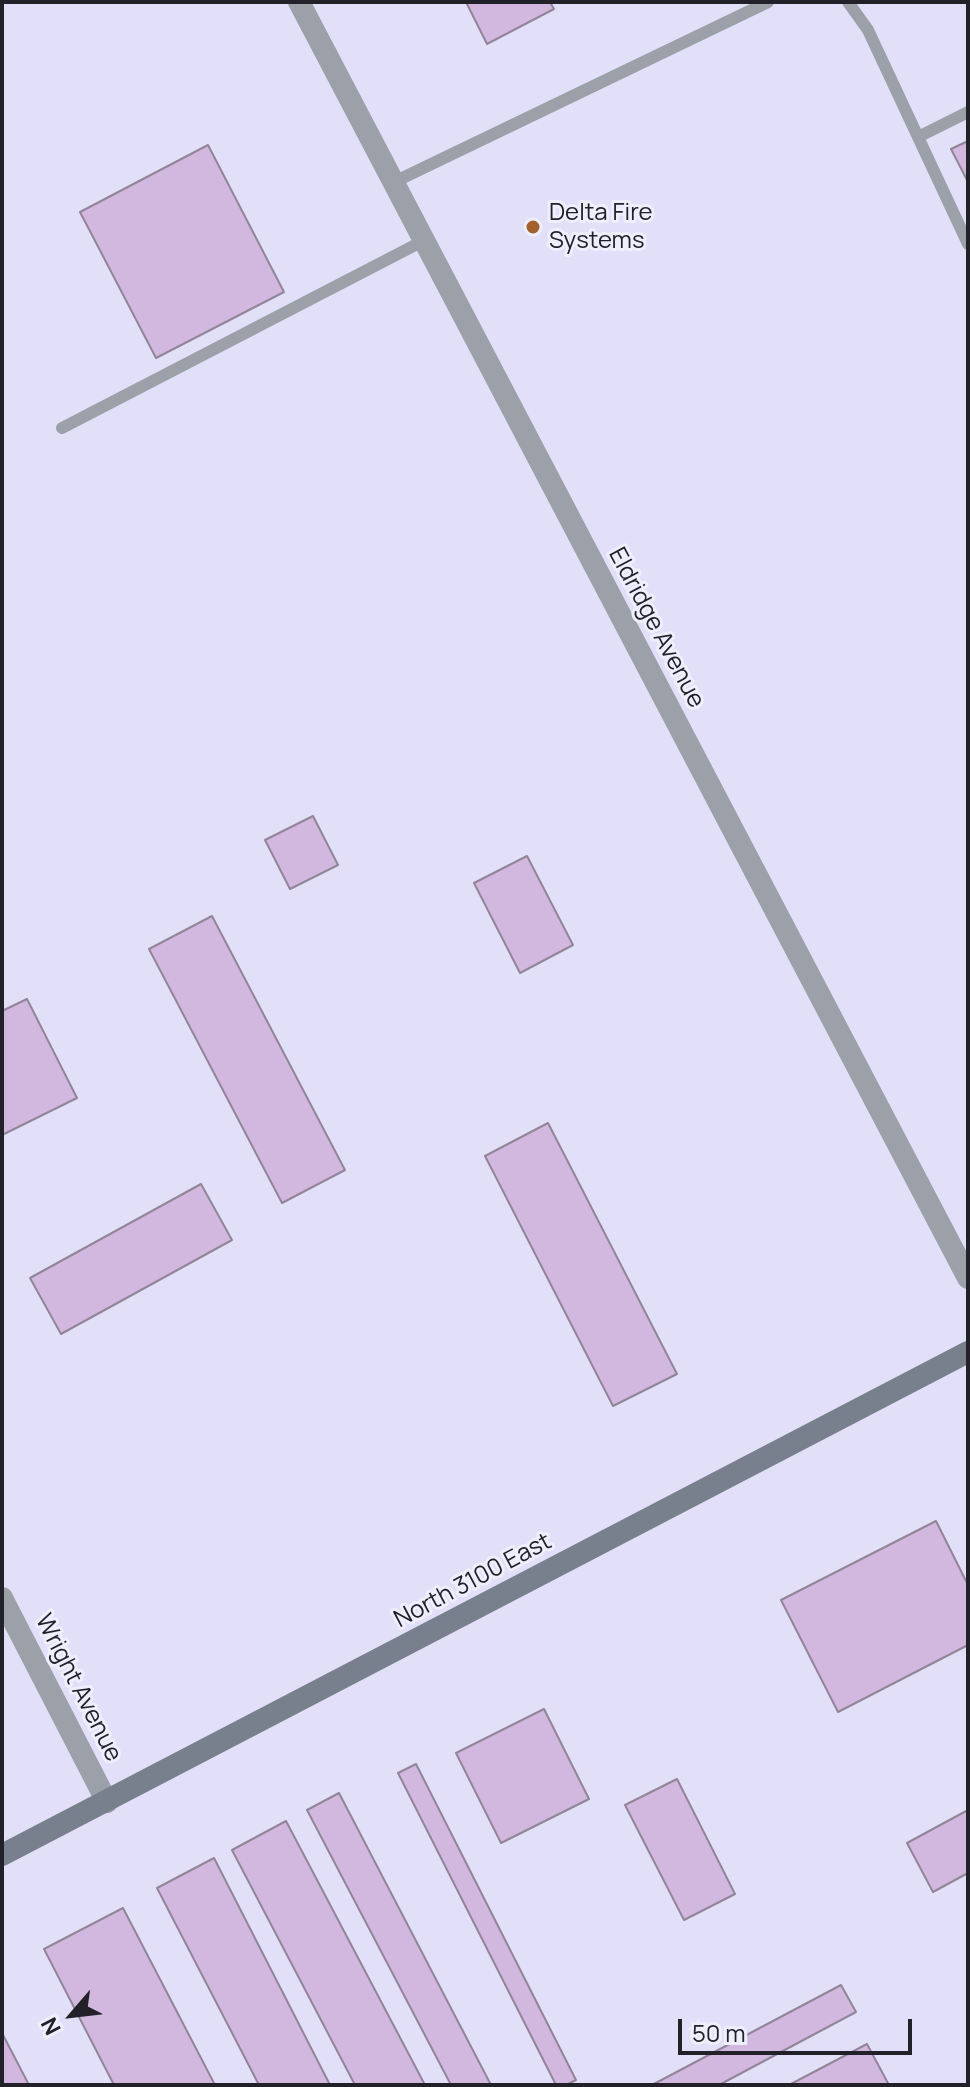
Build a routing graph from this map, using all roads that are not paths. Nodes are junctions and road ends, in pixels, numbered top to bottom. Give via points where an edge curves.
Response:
1 (299, 2) edge
2 (768, 2) edge
3 (848, 2) edge
4 (968, 112) edge
5 (918, 137) junction
6 (392, 183) junction
7 (423, 241) junction
8 (968, 244) edge
9 (62, 428) dead end
10 (968, 1278) edge
11 (968, 1352) edge
12 (2, 1598) edge
13 (107, 1802) junction
14 (2, 1855) edge

1 - 6 street, Eldridge Avenue
2 - 6 lane
3 - 5 lane via 868,30
4 - 5 lane
5 - 8 lane
6 - 7 street, Eldridge Avenue
7 - 9 lane
7 - 10 street, Eldridge Avenue
11 - 13 main road, North 3100 East
12 - 13 street, Wright Avenue
13 - 14 main road, North 3100 East

